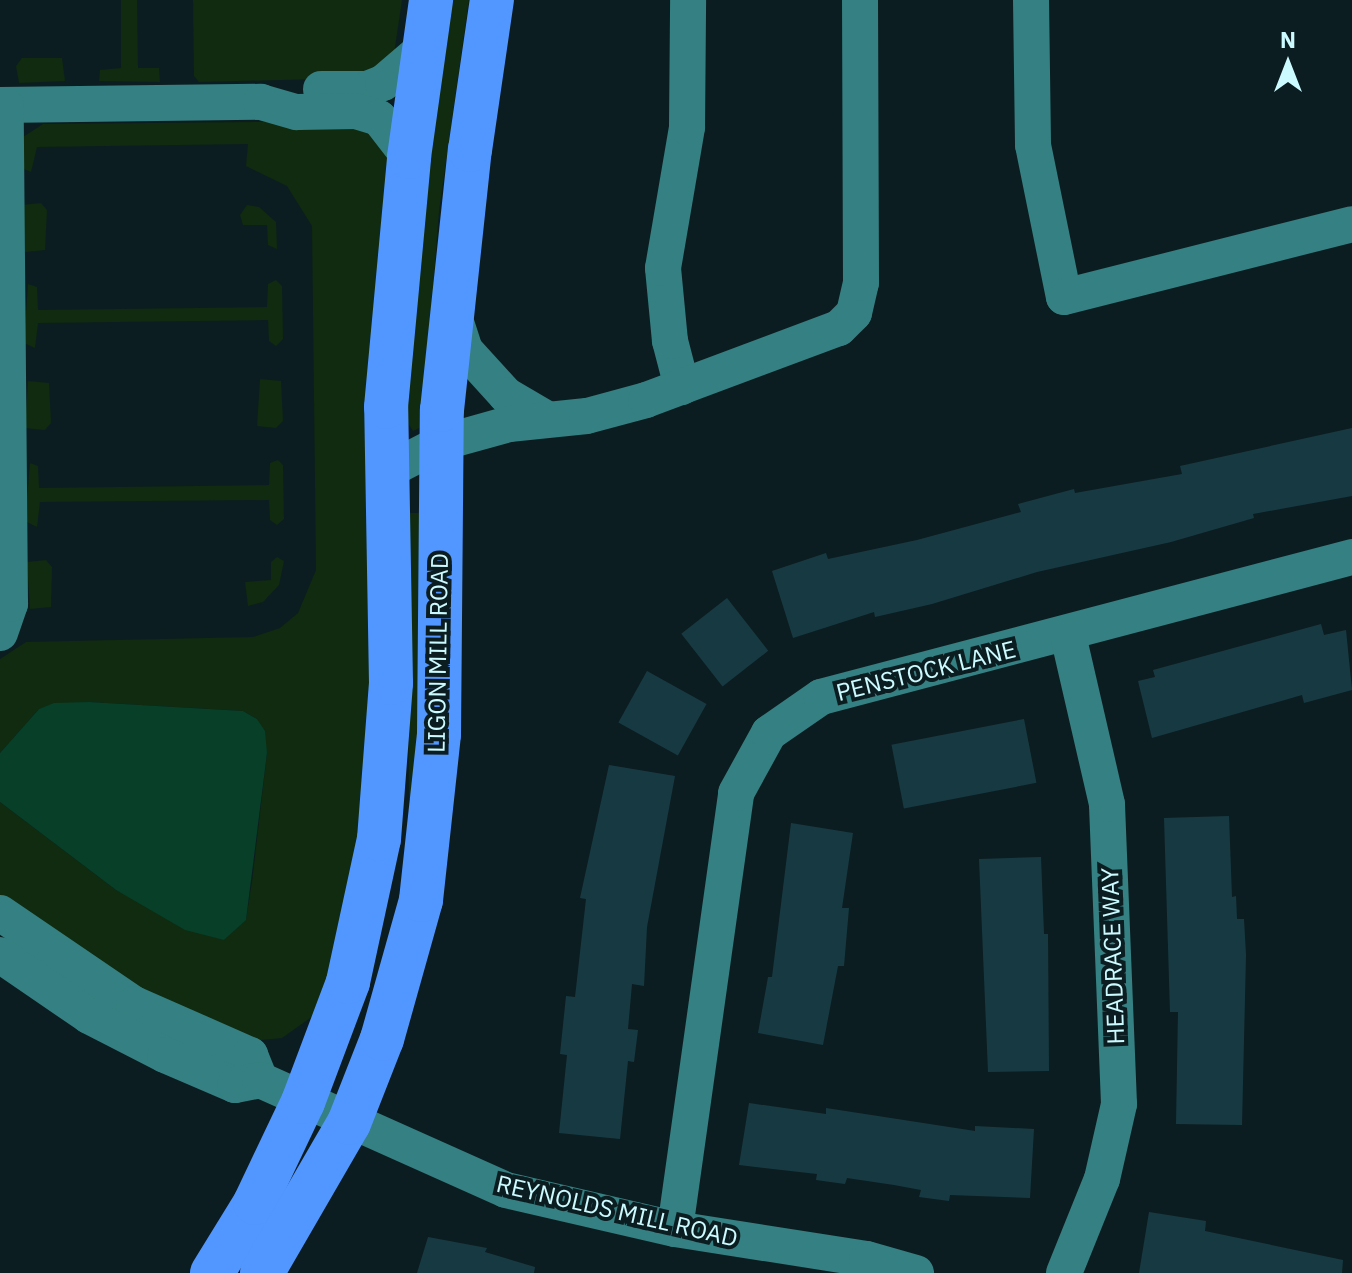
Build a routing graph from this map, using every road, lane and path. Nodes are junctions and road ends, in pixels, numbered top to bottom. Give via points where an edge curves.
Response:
1 (431, 0) edge
2 (492, 0) edge
3 (688, 0) edge
4 (860, 0) edge
5 (1031, 0) edge
6 (425, 47) junction
7 (261, 102) junction
8 (3, 105) edge
9 (409, 157) junction
10 (1352, 224) edge
11 (451, 308) junction
12 (682, 387) junction
13 (547, 419) junction
14 (441, 443) junction
15 (387, 471) junction
16 (1352, 557) edge
17 (0, 633) edge
18 (1068, 635) junction
19 (0, 913) edge
20 (0, 955) edge
21 (260, 1080) junction
22 (327, 1113) junction
23 (675, 1229) junction
24 (212, 1273) edge
25 (262, 1273) edge
26 (916, 1273) edge
27 (1064, 1273) edge

1 - 6 main road, LIGON MILL ROAD
2 - 11 main road, LIGON MILL ROAD
3 - 12 street via 687,127 663,268 670,341
4 - 12 street via 861,283 854,313 839,328
5 - 10 street via 1033,145 1064,297
6 - 7 street via 402,70 367,89 297,89
6 - 9 main road, LIGON MILL ROAD
7 - 8 street
7 - 9 street via 297,112 369,114 394,133
8 - 17 street via 10,604
9 - 15 main road, LIGON MILL ROAD via 386,407
11 - 13 street via 465,350 506,395
11 - 14 main road, LIGON MILL ROAD
12 - 13 street via 587,416
13 - 14 street
14 - 15 street
14 - 22 main road, LIGON MILL ROAD via 439,734 431,837 407,960
15 - 22 main road, LIGON MILL ROAD via 391,683 379,839
16 - 18 street, PENSTOCK LANE
18 - 23 street, PENSTOCK LANE via 821,697 769,733 736,793
18 - 27 street, HEADRACE WAY via 1107,804 1119,1104 1102,1179
19 - 21 street via 123,998 250,1055
20 - 21 street via 89,1016 165,1055 235,1085
21 - 22 street, REYNOLDS MILL ROAD
22 - 23 street, REYNOLDS MILL ROAD via 506,1190
22 - 24 main road, LIGON MILL ROAD via 255,1203
22 - 25 main road, LIGON MILL ROAD
23 - 26 street, REYNOLDS MILL ROAD via 867,1259

